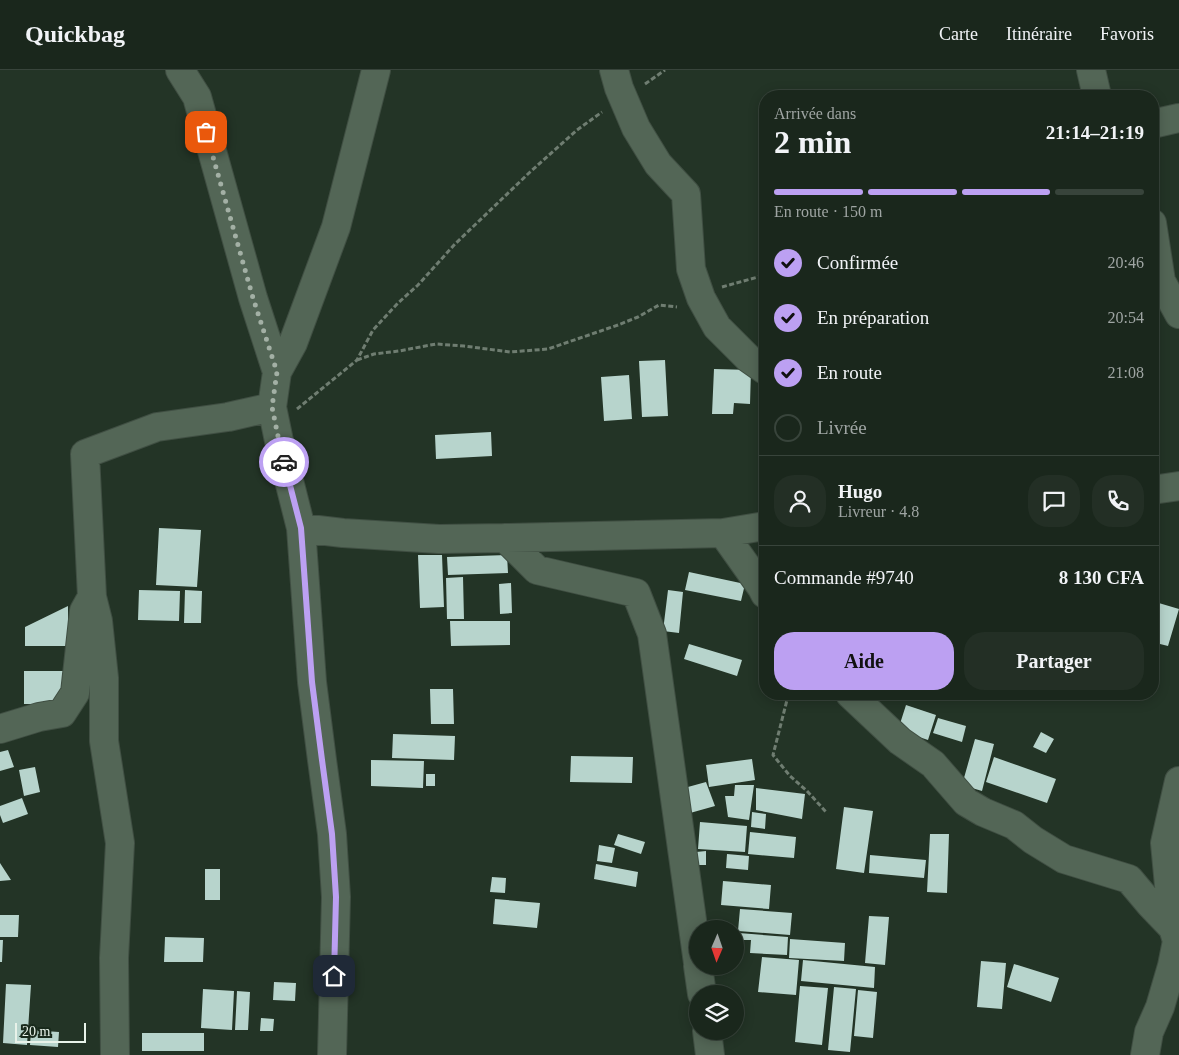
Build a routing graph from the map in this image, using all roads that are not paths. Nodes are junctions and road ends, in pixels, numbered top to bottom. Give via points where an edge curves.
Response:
1 (180, 70) edge
2 (376, 70) edge
3 (614, 70) edge
4 (1091, 70) edge
5 (1096, 90) edge
6 (1179, 118) edge
7 (1159, 122) edge
8 (1159, 268) edge
9 (1179, 314) edge
10 (759, 366) edge
11 (277, 372) junction
12 (274, 416) junction
13 (1179, 486) edge
14 (1159, 489) edge
15 (759, 527) edge
16 (301, 528) junction
17 (722, 533) junction
18 (505, 538) junction
19 (759, 584) edge
20 (92, 597) junction
21 (856, 700) edge
22 (0, 729) edge
23 (1179, 781) edge
24 (692, 920) edge
25 (1176, 940) edge
26 (708, 1040) edge
27 (116, 1055) edge
28 (332, 1055) edge
29 (710, 1055) edge
30 (1145, 1055) edge

1 - 11 street via 197,97
2 - 11 street via 336,227 293,343
3 - 10 street via 636,128 658,164 686,194 691,269 700,294 717,327
4 - 5 street
6 - 7 street
8 - 9 street via 1161,281
11 - 12 street
12 - 16 street
12 - 20 street via 228,417 157,427 85,454
13 - 14 street
15 - 17 street
16 - 18 street via 439,540
16 - 28 street via 312,682 336,888
17 - 18 street
17 - 19 street
18 - 24 street via 537,570 636,594 652,634
20 - 22 street via 84,611 74,693 62,713
20 - 27 street via 104,678 104,741 120,843 114,958
21 - 25 street via 900,741 933,764 966,802 1014,825 1064,859 1129,879
23 - 25 street via 1164,843
25 - 30 street via 1160,1007 1148,1032
26 - 29 street

